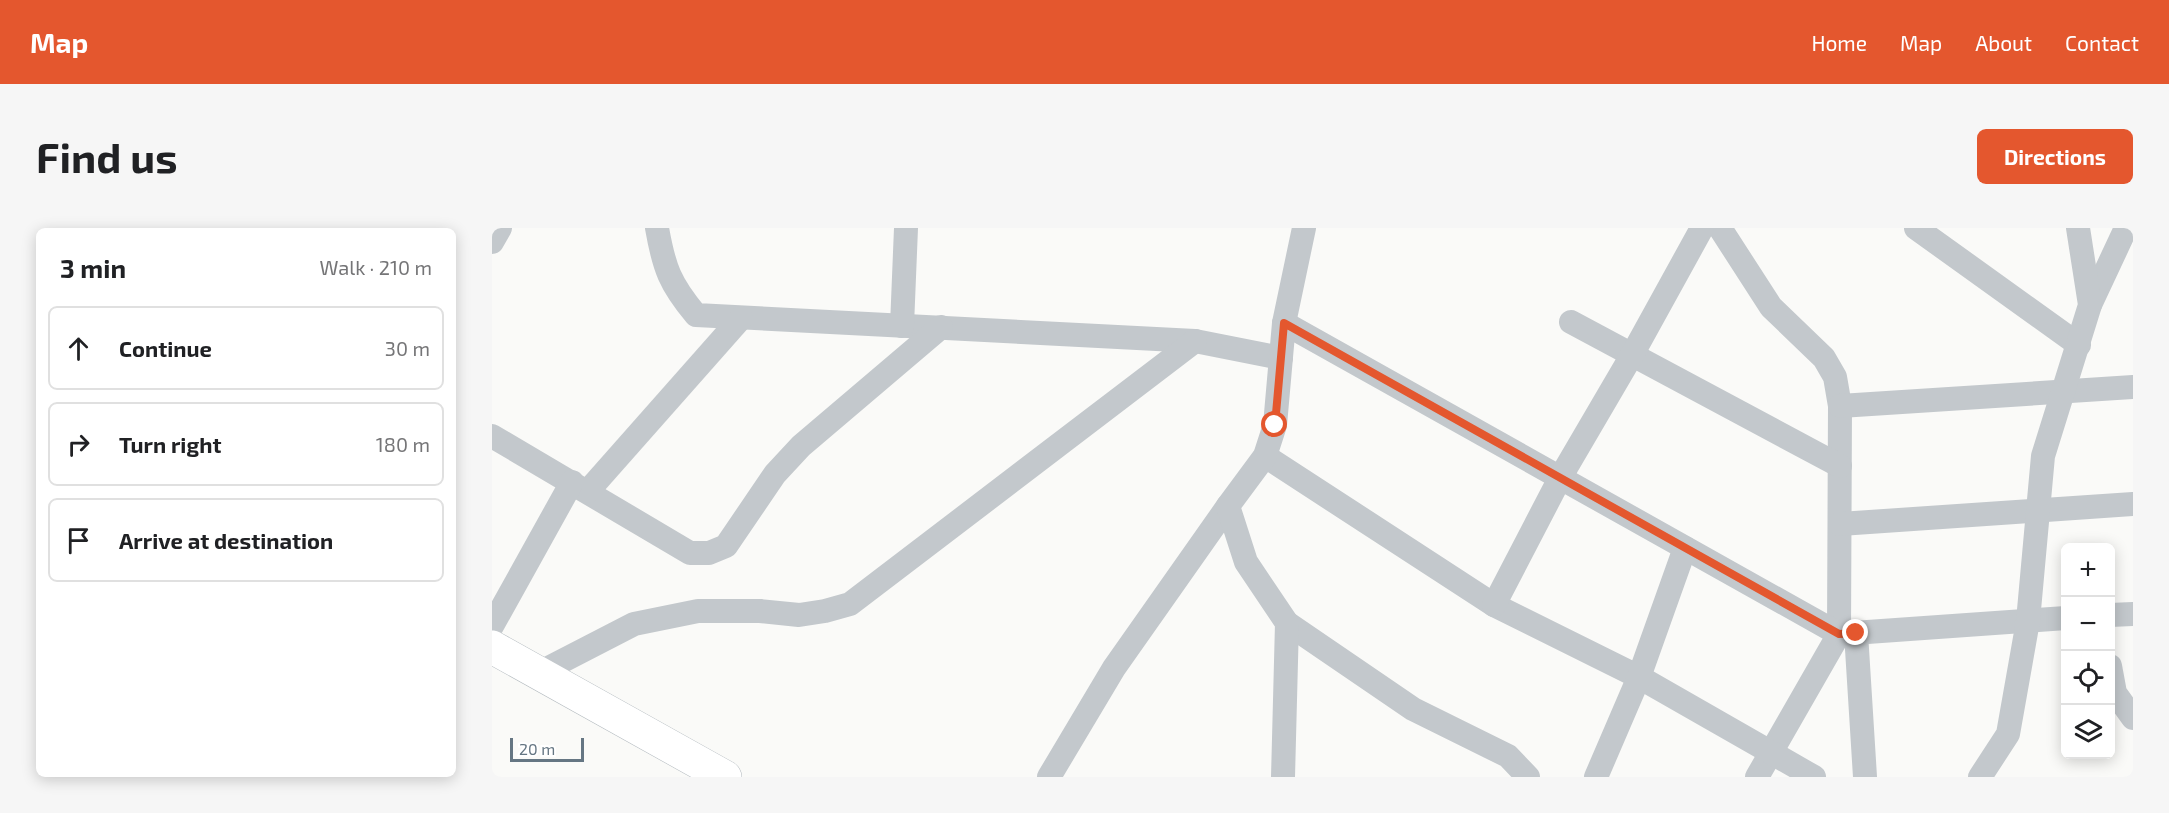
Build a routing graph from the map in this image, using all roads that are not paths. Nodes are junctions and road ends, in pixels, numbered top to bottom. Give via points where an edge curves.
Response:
1 (500, 228) edge
2 (657, 228) edge
3 (906, 228) edge
4 (1304, 228) edge
5 (1702, 228) edge
6 (1719, 228) edge
7 (1916, 228) edge
8 (2078, 228) edge
9 (2126, 228) edge
10 (492, 242) edge
11 (2090, 305) junction
12 (741, 318) junction
13 (1571, 322) dead end
14 (1284, 323) junction
15 (902, 326) junction
16 (941, 327) junction
17 (1195, 341) junction
18 (2079, 345) junction
19 (1632, 356) junction
20 (1281, 357) junction
21 (2133, 387) edge
22 (2063, 391) junction
23 (1840, 406) junction
24 (492, 436) edge
25 (1265, 456) junction
26 (1840, 466) junction
27 (1560, 478) junction
28 (580, 486) junction
29 (2133, 504) edge
30 (1228, 506) junction
31 (2037, 511) junction
32 (1840, 524) junction
33 (1685, 549) junction
34 (1494, 605) junction
35 (2133, 614) edge
36 (2115, 615) edge
37 (2061, 618) edge
38 (2028, 621) junction
39 (1287, 623) junction
40 (492, 626) edge
41 (1847, 634) junction
42 (492, 647) edge
43 (539, 673) junction
44 (1639, 677) junction
45 (2115, 693) edge
46 (2133, 718) edge
47 (1771, 752) junction
48 (725, 777) edge
49 (1049, 777) edge
50 (1283, 777) edge
51 (1528, 777) edge
52 (1596, 777) edge
53 (1757, 777) edge
54 (1814, 777) edge
55 (1864, 777) edge
56 (1980, 777) edge

1 - 10 street
2 - 12 street via 664,265 696,315
3 - 15 street
4 - 14 street
5 - 19 street
6 - 23 street via 1771,307 1824,358 1835,377
7 - 18 street
8 - 11 street
9 - 11 street
11 - 18 street
12 - 15 street
12 - 28 street
13 - 19 street
14 - 20 street
14 - 27 street
15 - 16 street
16 - 17 street
16 - 28 street via 801,446 775,474 726,546 709,553 690,553
17 - 20 street
17 - 43 street via 850,603 799,615 698,611 634,624
18 - 22 street
19 - 26 street
19 - 27 street
20 - 25 street via 1275,425
21 - 22 street
22 - 23 street
22 - 31 street via 2043,456
23 - 26 street
24 - 28 street
25 - 30 street
25 - 34 street
26 - 32 street
27 - 33 street
27 - 34 street
28 - 40 street
29 - 31 street
30 - 39 street via 1246,562
30 - 49 street via 1114,668
31 - 32 street
31 - 38 street
32 - 41 street
33 - 41 street
33 - 44 street
34 - 44 street
35 - 36 street
37 - 38 street
38 - 41 street
38 - 56 street via 2008,734
39 - 50 street
39 - 51 street via 1413,710 1508,756
41 - 47 street
41 - 55 street
42 - 43 street
43 - 48 street
44 - 47 street
44 - 52 street
45 - 46 street
47 - 53 street
47 - 54 street

